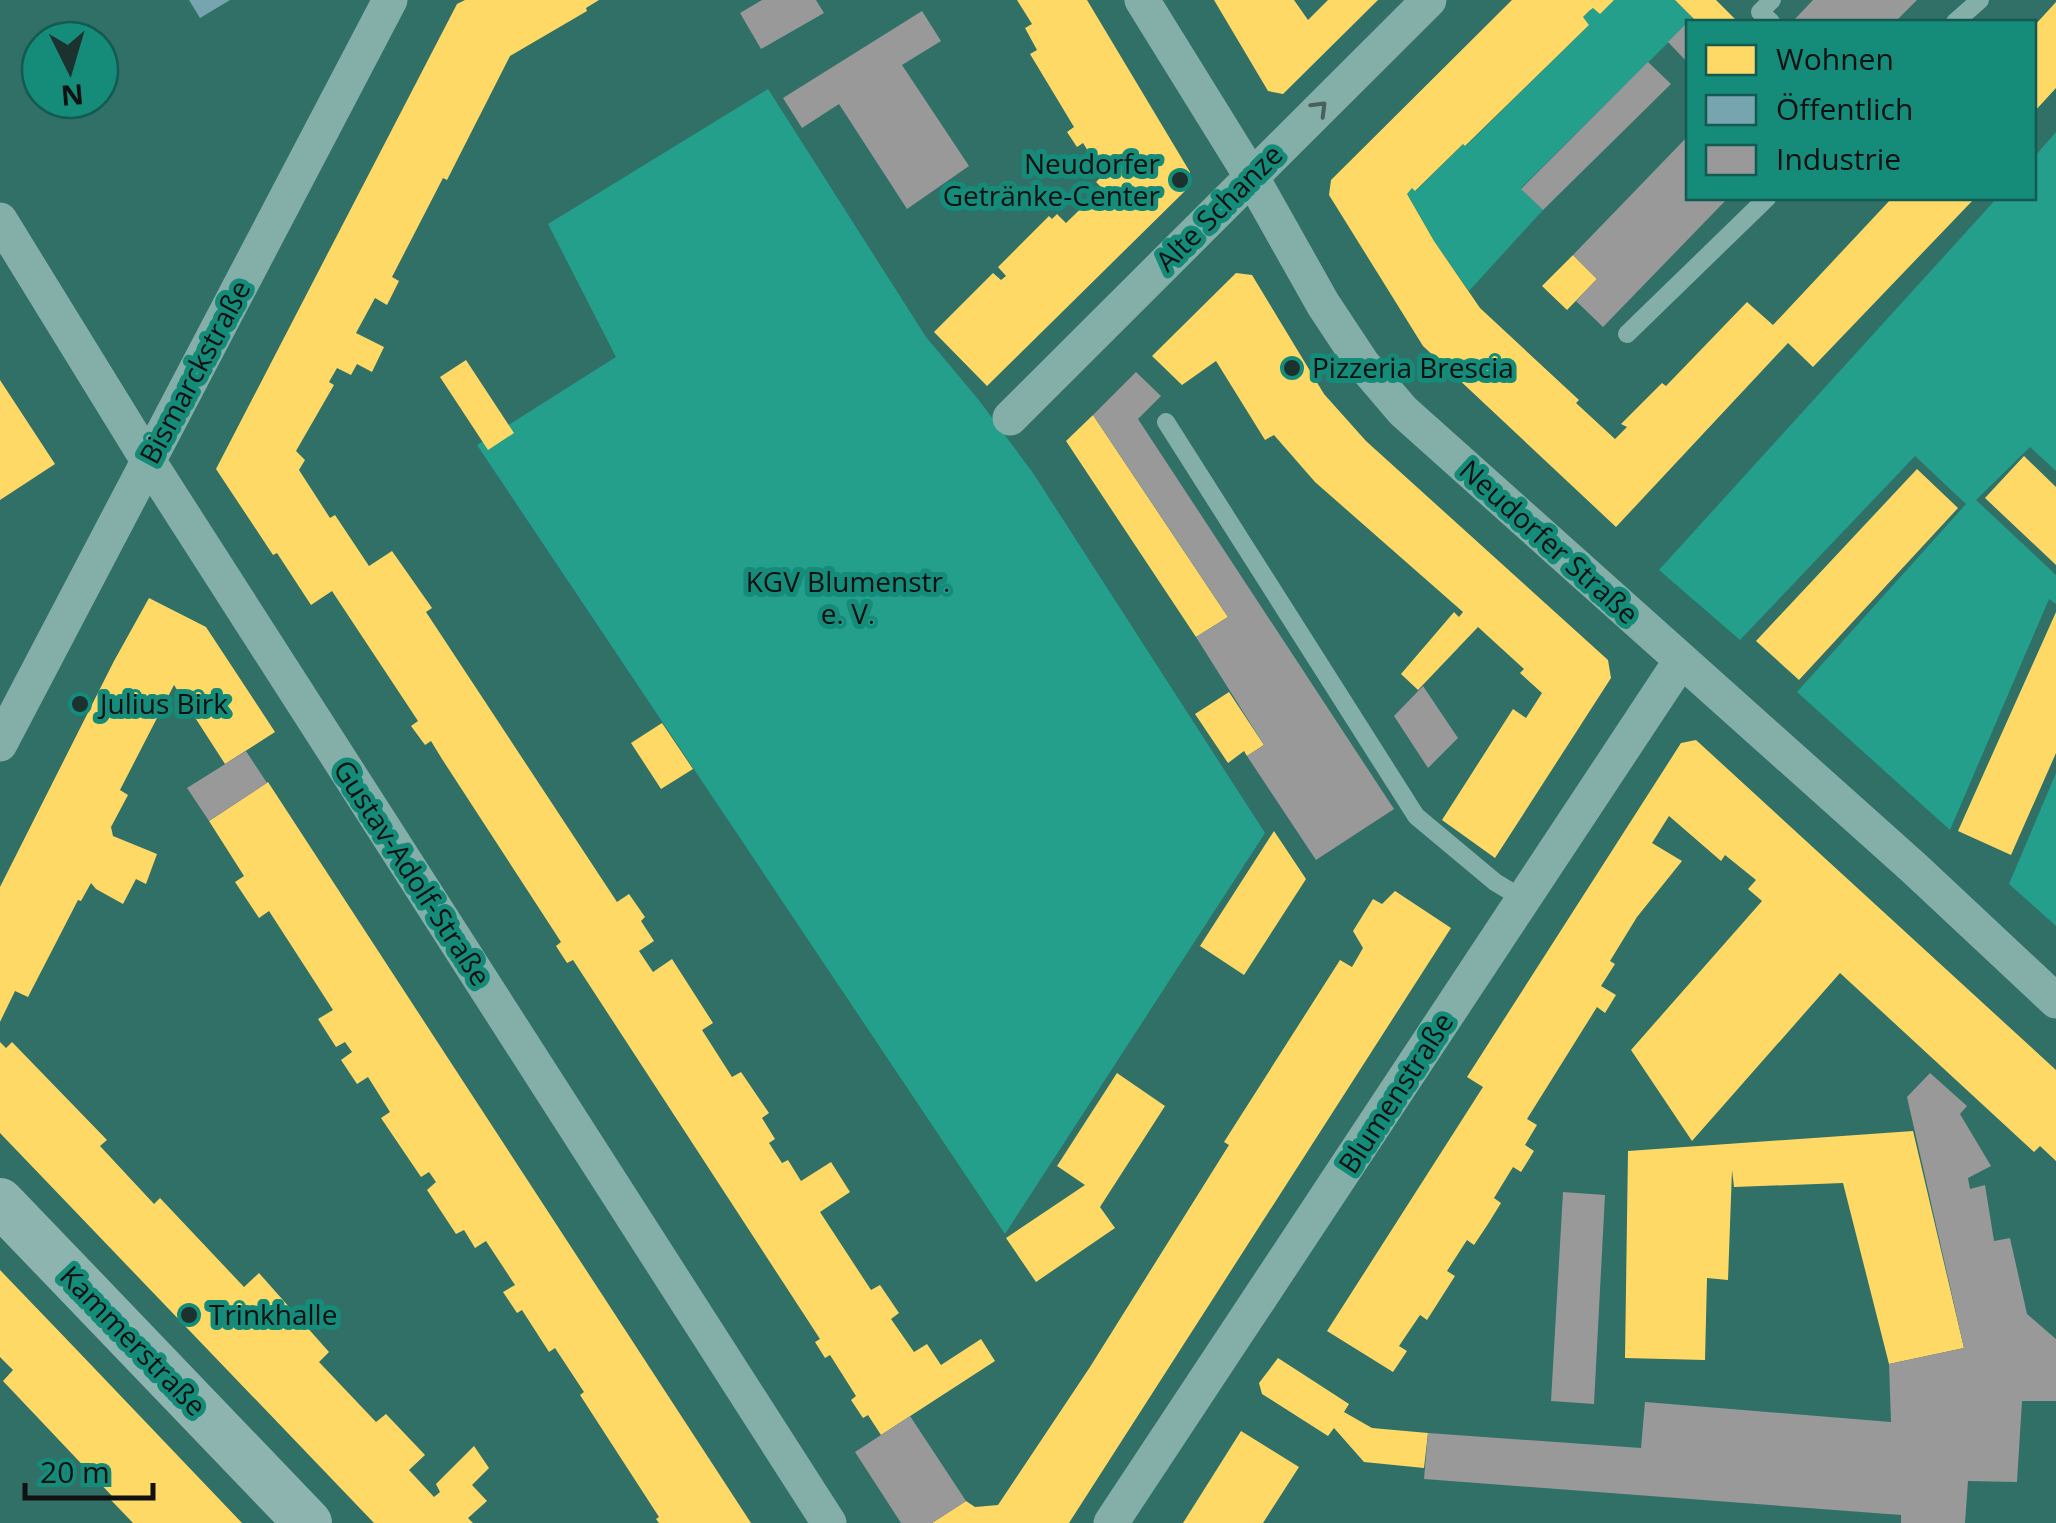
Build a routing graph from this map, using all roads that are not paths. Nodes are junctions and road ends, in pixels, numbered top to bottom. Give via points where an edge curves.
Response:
1 (390, 0) edge
2 (1142, 0) edge
3 (1430, 0) edge
4 (1772, 0) edge
5 (1980, 0) edge
6 (1769, 20) edge
7 (1957, 20) edge
8 (1251, 176) junction
9 (1765, 200) edge
10 (0, 220) edge
11 (1627, 334) dead end
12 (1010, 418) dead end
13 (1166, 422) dead end
14 (148, 462) junction
15 (1680, 662) junction
16 (0, 744) edge
17 (1523, 899) junction
18 (2056, 1001) edge
19 (0, 1202) edge
20 (308, 1523) edge
21 (830, 1523) edge
22 (1111, 1523) edge

1 - 14 street, Bismarckstraße
2 - 8 street, Neudorfer Straße
8 -> 3 street, Alte Schanze
4 - 6 lane via 1760,12
5 - 7 lane
8 - 12 street, Alte Schanze
8 - 15 street, Neudorfer Straße via 1333,319 1403,411
9 - 11 lane
10 - 14 street, Gustav-Adolf-Straße
13 - 17 lane via 1416,816
14 - 16 street, Bismarckstraße
14 - 21 street, Gustav-Adolf-Straße
15 - 17 street, Blumenstraße
15 - 18 street, Neudorfer Straße
17 - 22 street, Blumenstraße
19 - 20 street, Kammerstraße

